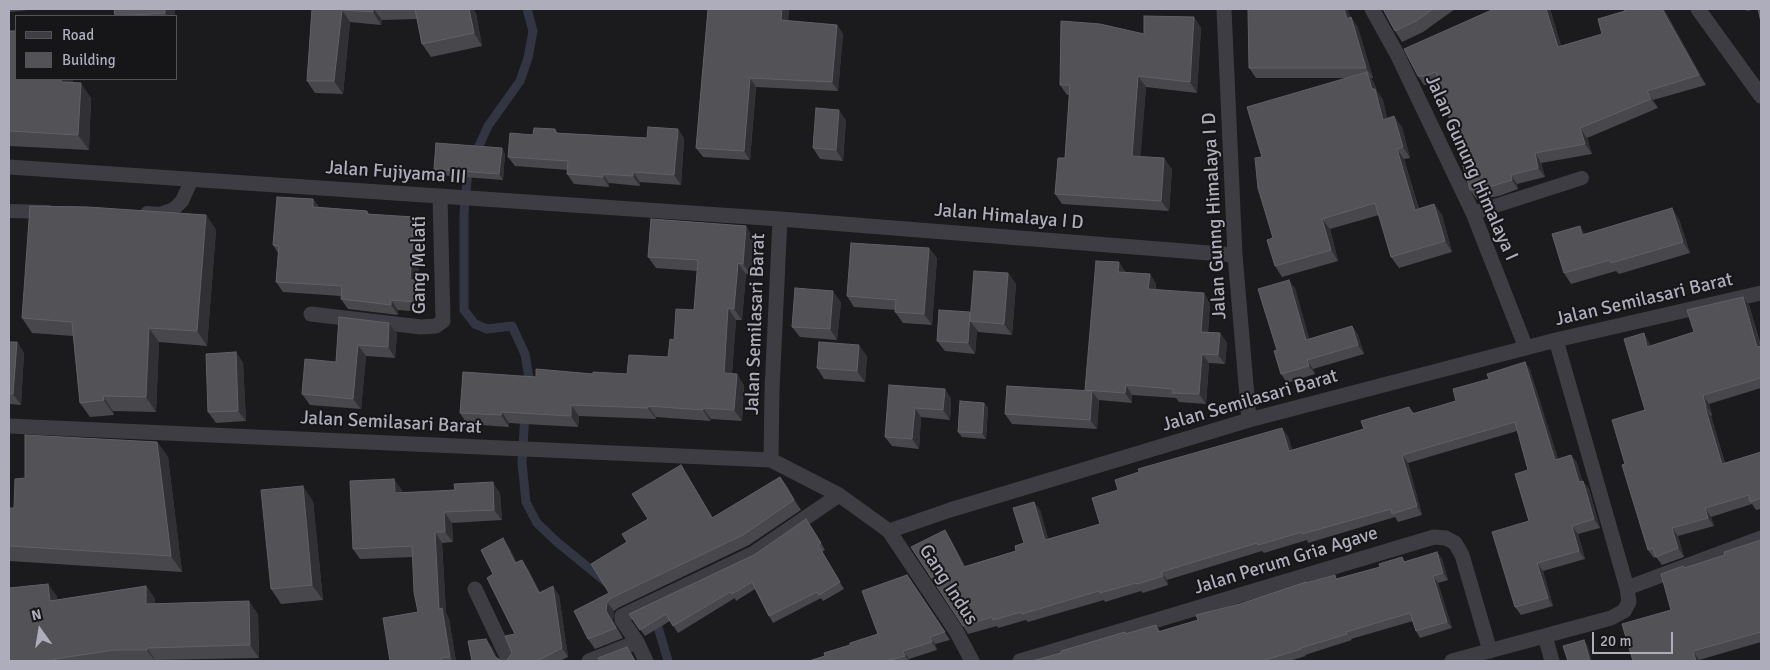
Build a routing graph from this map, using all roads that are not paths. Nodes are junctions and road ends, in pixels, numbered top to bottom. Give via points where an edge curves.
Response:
1 (1224, 9) edge
2 (1372, 9) edge
3 (1698, 9) edge
4 (1414, 46) edge
5 (1397, 54) junction
6 (1761, 96) edge
7 (9, 167) edge
8 (1582, 178) dead end
9 (192, 179) junction
10 (440, 196) junction
11 (9, 211) edge
12 (65, 212) edge
13 (132, 213) edge
14 (1473, 213) junction
15 (780, 219) junction
16 (1235, 255) junction
17 (1760, 298) edge
18 (311, 314) dead end
19 (1556, 340) junction
20 (1526, 348) junction
21 (1249, 420) junction
22 (9, 426) edge
23 (771, 460) junction
24 (839, 495) junction
25 (889, 531) junction
26 (1761, 538) edge
27 (475, 588) dead end
28 (1627, 588) junction
29 (1545, 636) junction
30 (637, 642) junction
31 (1490, 651) junction
32 (509, 661) edge
33 (589, 661) edge
34 (646, 661) edge
35 (972, 661) edge
36 (1020, 661) edge
37 (1452, 661) edge
38 (1552, 661) edge

1 - 16 street, Jalan Gunng Himalaya I D
2 - 5 street, Jalan Gunung Himalaya I
3 - 6 street
4 - 5 street
5 - 14 street, Jalan Gunung Himalaya I
7 - 9 street, Jalan Fujiyama III
8 - 14 lane
9 - 10 street, Jalan Fujiyama III
9 - 13 lane via 182,201 169,211 160,214
10 - 15 street, Jalan Fujiyama III
10 - 18 street, Gang Melati via 443,321 436,326 421,327
11 - 12 lane
14 - 20 street, Jalan Gunung Himalaya I
15 - 16 street, Jalan Himalaya I D
15 - 23 street, Jalan Semilasari Barat
16 - 21 street, Jalan Gunng Himalaya I D
17 - 19 street, Jalan Semilasari Barat
19 - 20 street, Jalan Semilasari Barat
19 - 28 street
20 - 21 street, Jalan Semilasari Barat
21 - 25 street, Jalan Semilasari Barat
22 - 23 street, Jalan Semilasari Barat
23 - 24 street, Jalan Semilasari Barat
24 - 25 street, Jalan Semilasari Barat
24 - 30 street via 754,553 622,616
25 - 35 street, Gang Indus via 956,631
26 - 28 street
27 - 32 street
28 - 29 street via 1629,602 1624,611 1611,618
29 - 31 street
29 - 38 street
30 - 33 street
30 - 34 street
31 - 36 street, Jalan Perum Gria Agave via 1462,555 1446,538 1434,537
31 - 37 street

